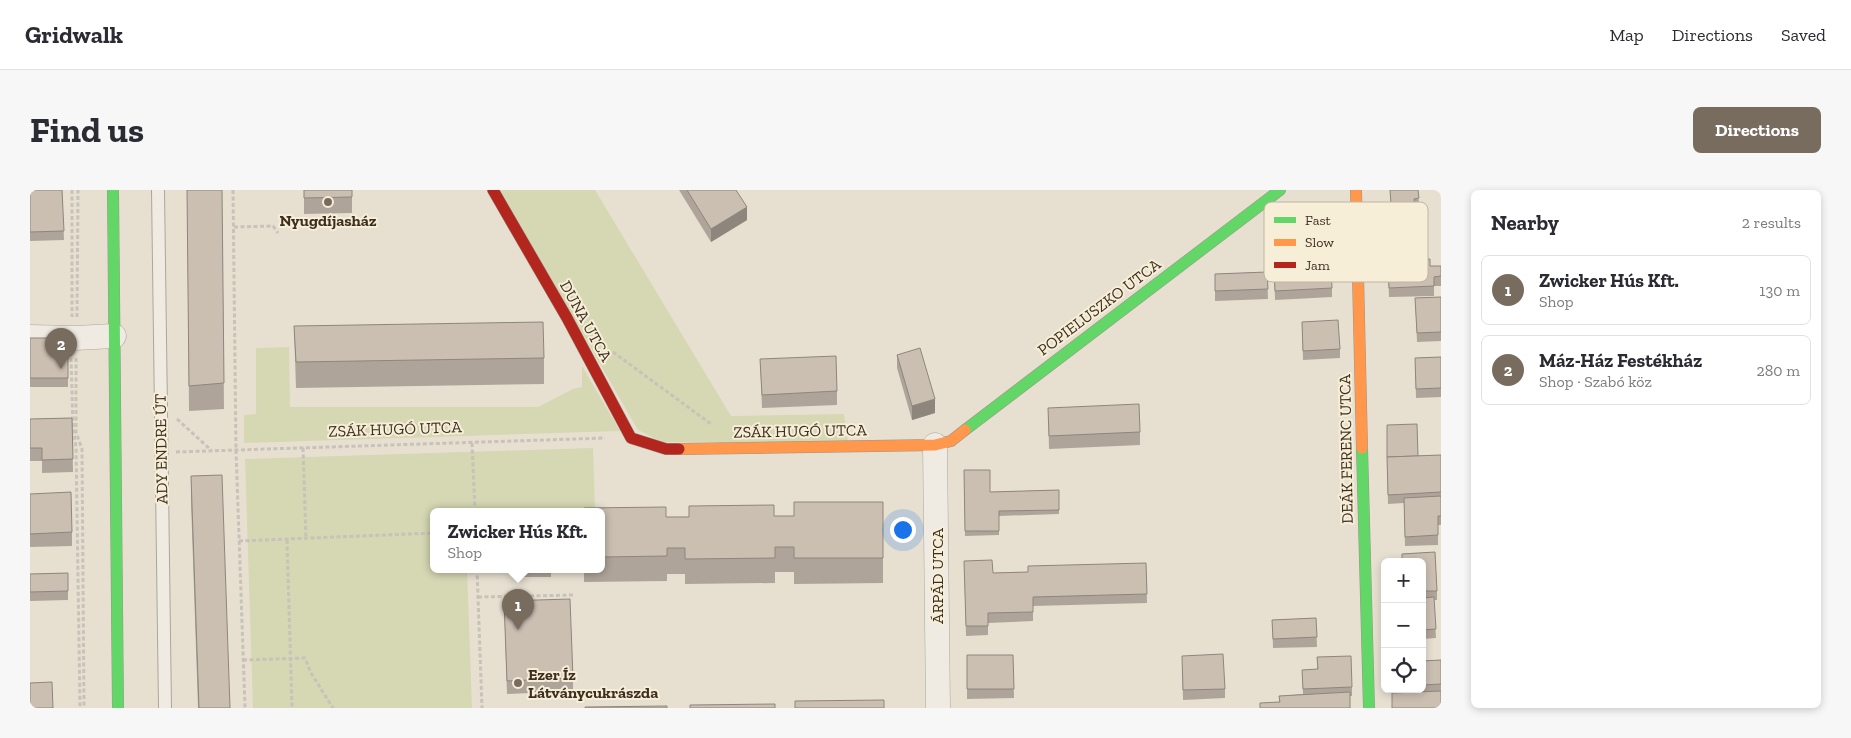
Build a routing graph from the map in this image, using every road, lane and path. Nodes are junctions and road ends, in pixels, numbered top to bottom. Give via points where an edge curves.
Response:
1 (72, 190) edge
2 (78, 190) edge
3 (113, 190) edge
4 (158, 190) edge
5 (233, 190) edge
6 (493, 190) edge
7 (1280, 190) edge
8 (1264, 202) edge
9 (1264, 202) edge
10 (234, 227) junction
11 (278, 233) dead end
12 (1358, 282) edge
13 (114, 336) junction
14 (30, 338) edge
15 (73, 338) junction
16 (613, 352) dead end
17 (160, 403) junction
18 (713, 425) dead end
19 (631, 438) junction
20 (472, 443) junction
21 (936, 445) junction
22 (303, 448) junction
23 (236, 450) junction
24 (211, 451) junction
25 (161, 452) junction
26 (475, 508) edge
27 (430, 533) edge
28 (306, 539) junction
29 (287, 540) junction
30 (239, 541) junction
31 (477, 573) edge
32 (575, 594) dead end
33 (478, 597) junction
34 (291, 659) junction
35 (243, 660) junction
36 (82, 708) edge
37 (118, 708) edge
38 (165, 708) edge
39 (245, 708) edge
40 (292, 708) edge
41 (333, 708) edge
42 (482, 708) edge
43 (938, 708) edge
44 (1369, 708) edge

1 - 15 path
2 - 15 path via 78,303
3 - 13 street
4 - 17 lane, ADY ENDRE ÚT
5 - 10 path
6 - 19 street, DUNA UTCA
7 - 9 street, POPIELUSZKO UTCA
8 - 21 street, POPIELUSZKO UTCA via 951,441
10 - 11 path via 273,226
10 - 23 path
12 - 44 street, DEÁK FERENC UTCA
13 - 15 street
13 - 37 street
14 - 15 street
15 - 36 path
15 - 36 path via 76,432 82,449
16 - 18 path
17 - 24 path
17 - 25 lane, ADY ENDRE ÚT
19 - 20 path, ZSÁK HUGÓ UTCA
19 - 21 street, ZSÁK HUGÓ UTCA via 666,448
20 - 22 path, ZSÁK HUGÓ UTCA
20 - 26 path
21 - 43 street, ÁRPÁD UTCA
22 - 23 path, ZSÁK HUGÓ UTCA
22 - 28 path
23 - 24 path, ZSÁK HUGÓ UTCA
23 - 30 path
24 - 25 path, ZSÁK HUGÓ UTCA
25 - 38 lane, ADY ENDRE ÚT
27 - 28 path
28 - 29 path
29 - 30 path
29 - 34 path
30 - 35 path
31 - 33 path
32 - 33 path
33 - 42 path
34 - 35 path
34 - 40 path
34 - 41 path via 305,658
35 - 39 path

